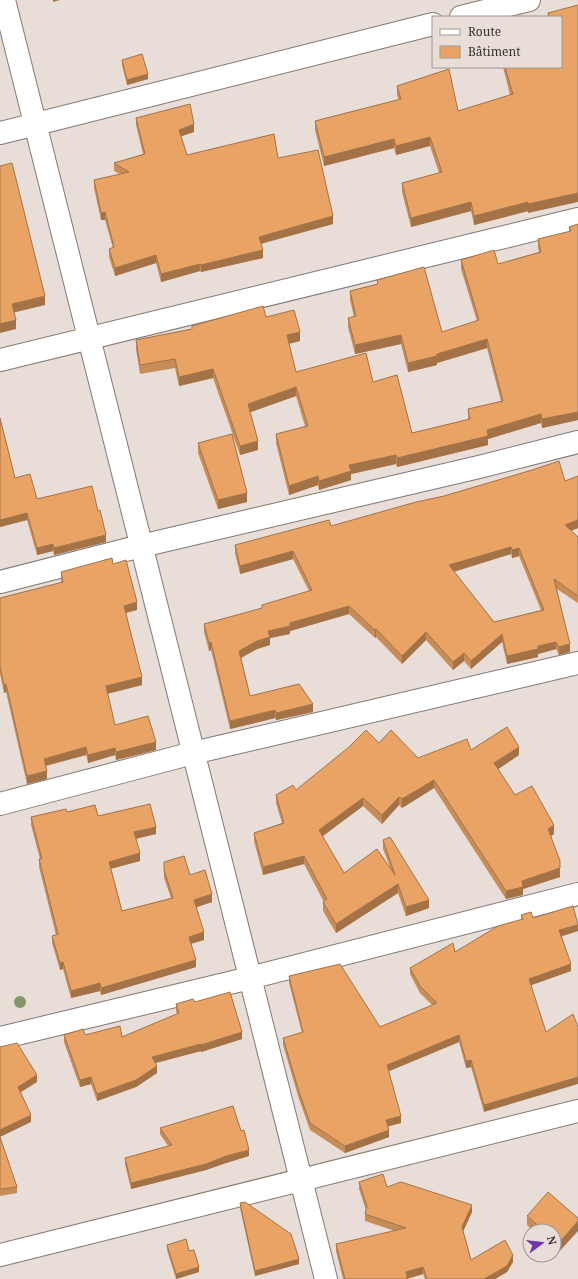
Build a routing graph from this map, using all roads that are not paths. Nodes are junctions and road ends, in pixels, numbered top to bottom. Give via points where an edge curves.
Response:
1 (4, 0) edge
2 (529, 0) edge
3 (465, 16) edge
4 (432, 24) edge
5 (35, 124) junction
6 (0, 133) edge
7 (578, 219) edge
8 (89, 338) junction
9 (0, 360) edge
10 (578, 442) edge
11 (141, 546) junction
12 (0, 582) edge
13 (578, 663) edge
14 (193, 753) junction
15 (0, 804) edge
16 (578, 894) edge
17 (250, 978) junction
18 (0, 1038) edge
19 (578, 1111) edge
20 (301, 1180) junction
21 (0, 1255) edge
22 (326, 1279) edge

1 - 5 street
2 - 3 street
4 - 5 street
5 - 6 street
5 - 8 street
7 - 8 street
8 - 9 street
8 - 11 street
10 - 11 street
11 - 12 street
11 - 14 street
13 - 14 street
14 - 15 street
14 - 17 street
16 - 17 street
17 - 18 street
17 - 20 street
19 - 20 street
20 - 21 street
20 - 22 street

